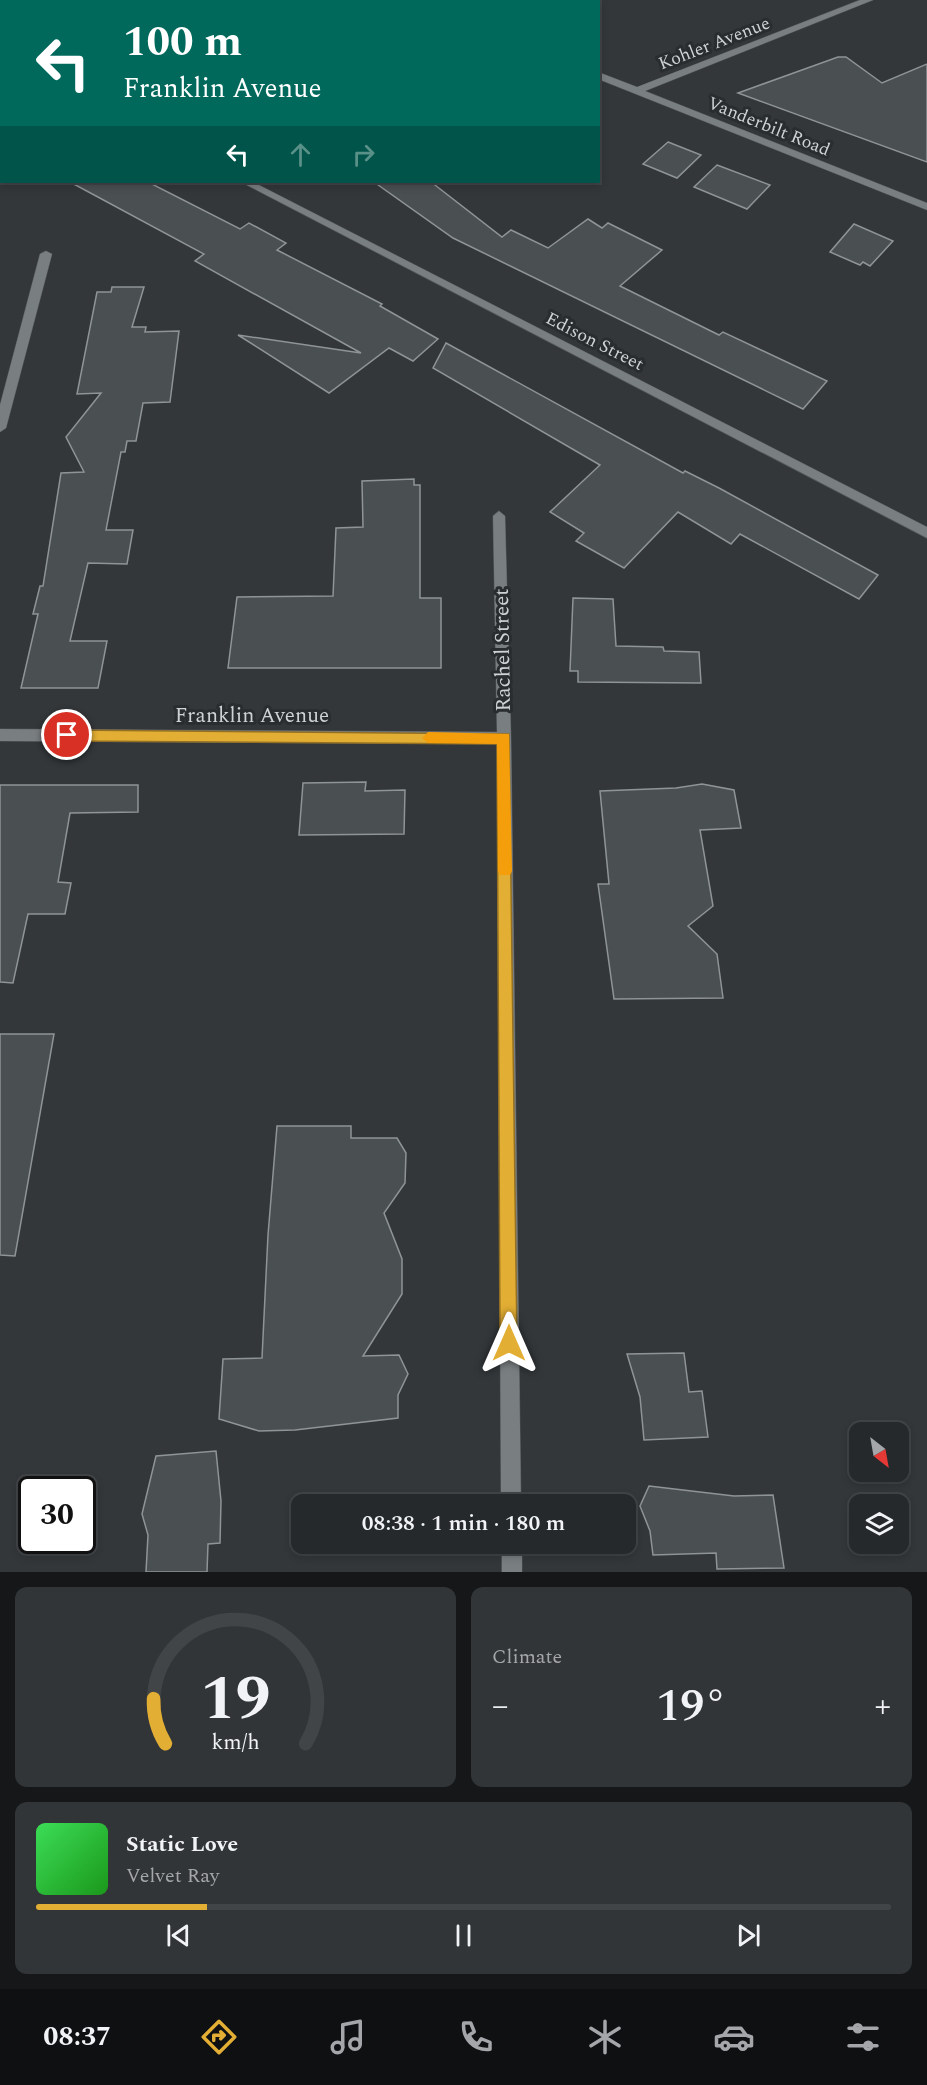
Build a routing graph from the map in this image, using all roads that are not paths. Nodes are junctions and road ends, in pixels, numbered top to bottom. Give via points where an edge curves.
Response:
1 (868, 0) edge
2 (600, 76) edge
3 (638, 90) junction
4 (248, 183) edge
5 (927, 207) edge
6 (46, 254) dead end
7 (0, 428) edge
8 (499, 516) dead end
9 (927, 533) edge
10 (0, 735) edge
11 (504, 738) junction
12 (511, 1494) edge
13 (512, 1554) edge
14 (512, 1572) edge

1 - 3 street, Kohler Avenue
2 - 3 street, Vanderbilt Road
3 - 5 street, Vanderbilt Road
4 - 9 street, Edison Street
6 - 7 street
8 - 11 street, Rachel Street
10 - 11 street, Franklin Avenue
11 - 12 street, Rachel Street
13 - 14 street

